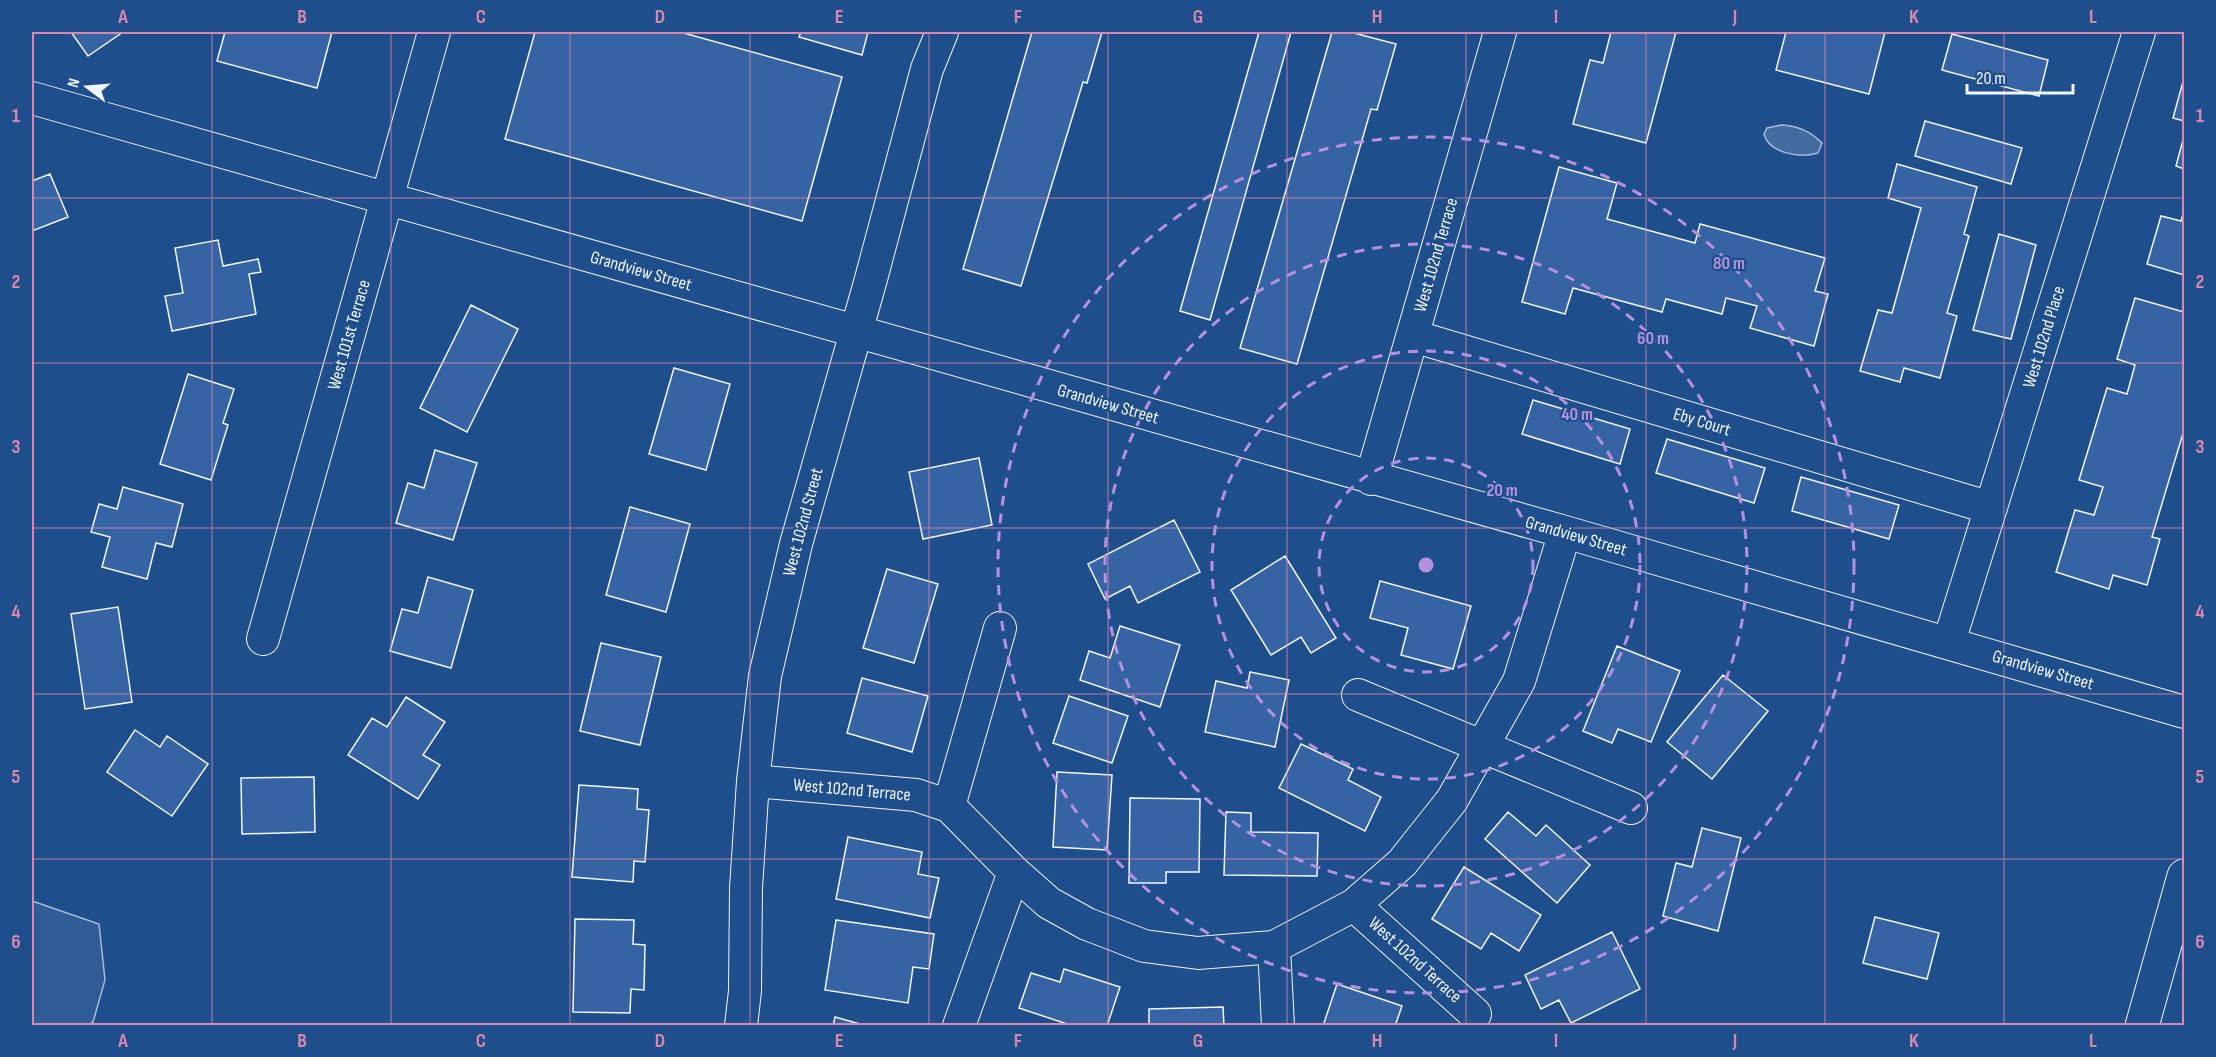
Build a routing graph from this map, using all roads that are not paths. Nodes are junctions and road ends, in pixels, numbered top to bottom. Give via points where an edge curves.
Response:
1 (434, 32) edge
2 (942, 32) edge
3 (1500, 32) edge
4 (2139, 32) edge
5 (32, 98) edge
6 (387, 198) junction
7 (856, 332) junction
8 (1413, 336) junction
9 (1371, 478) junction
10 (1991, 508) junction
11 (1565, 532) junction
12 (1000, 628) dead end
13 (263, 639) dead end
14 (1949, 642) junction
15 (1358, 695) dead end
16 (2184, 712) edge
17 (1481, 746) junction
18 (753, 781) junction
19 (950, 806) junction
20 (1631, 808) dead end
21 (1014, 872) junction
22 (2184, 876) edge
23 (1354, 905) junction
24 (1274, 947) junction
25 (1475, 1014) dead end
26 (741, 1026) edge
27 (959, 1026) edge
28 (1278, 1026) edge
29 (2142, 1026) edge

1 - 6 street, West 101st Terrace
2 - 7 street, West 102nd Street via 927,69
3 - 8 street, West 102nd Terrace
4 - 10 street, West 102nd Place
5 - 6 street, Grandview Street
6 - 7 street, Grandview Street
6 - 13 street, West 101st Terrace
7 - 9 street, Grandview Street
7 - 18 street, West 102nd Street via 796,544 765,676
8 - 9 street, West 102nd Terrace
8 - 10 street, Eby Court
9 - 11 street, Grandview Street
10 - 14 street, West 102nd Place
11 - 14 street, Grandview Street
11 - 17 street, West 102nd Terrace via 1519,681
12 - 19 street
14 - 16 street, Grandview Street
15 - 17 street
17 - 20 street
17 - 23 street, West 102nd Terrace via 1452,800 1402,863
18 - 19 street, West 102nd Terrace via 916,795
18 - 26 street, West 102nd Street
19 - 21 street, West 102nd Terrace
21 - 24 street, West 102nd Terrace via 1049,903 1087,924 1143,946 1198,953
21 - 27 street
22 - 29 main road
23 - 24 street, West 102nd Terrace
23 - 25 street, West 102nd Terrace
24 - 28 street

